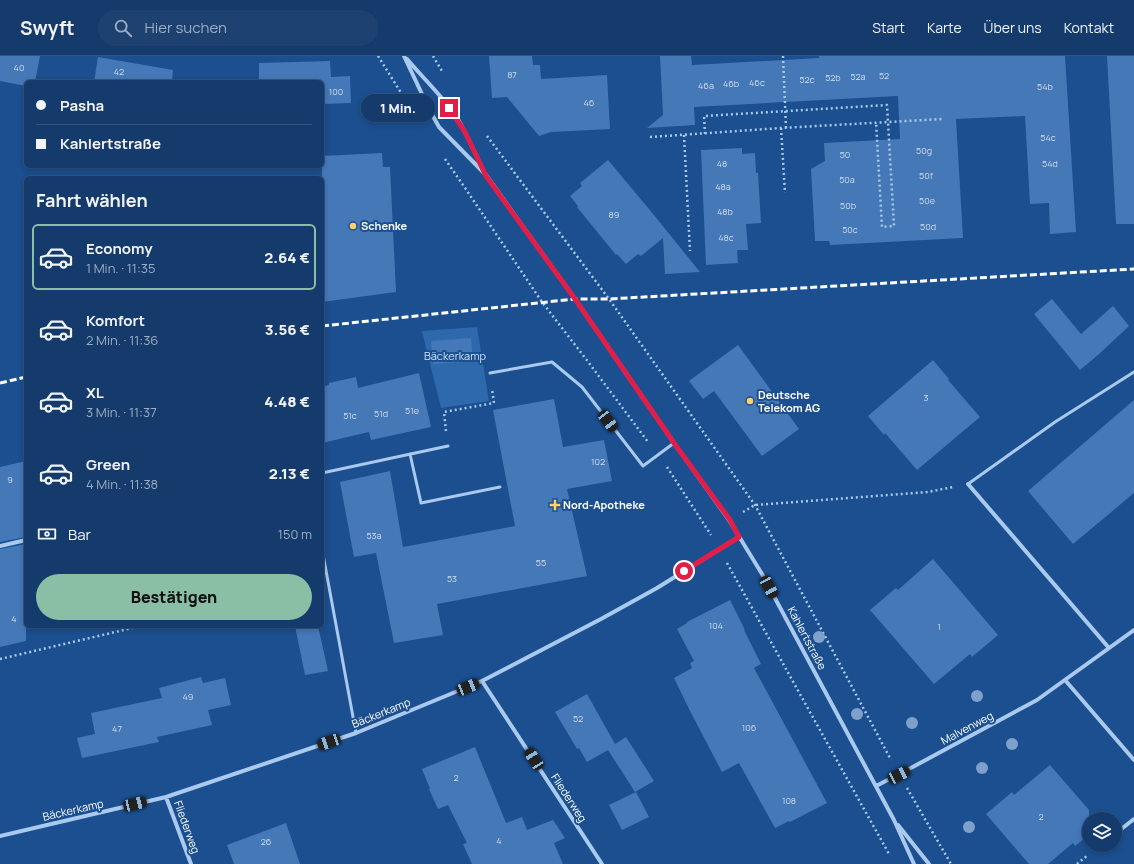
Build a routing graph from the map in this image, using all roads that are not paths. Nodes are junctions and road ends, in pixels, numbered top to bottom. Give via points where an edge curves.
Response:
1 (486, 176) junction
2 (1134, 372) edge
3 (490, 373) road end
4 (674, 443) junction
5 (448, 446) road end
6 (410, 454) junction
7 (324, 473) edge
8 (968, 484) joint
9 (500, 487) dead end
10 (739, 537) junction
11 (24, 540) edge
12 (0, 546) edge
13 (324, 560) edge
14 (1134, 630) edge
15 (1109, 648) junction
16 (1065, 680) junction
17 (482, 681) junction
18 (356, 733) junction
19 (1134, 760) edge
20 (876, 786) junction
21 (166, 797) junction
22 (1134, 819) edge
23 (894, 820) junction
24 (1122, 828) edge
25 (0, 836) edge
26 (191, 864) edge
27 (602, 864) edge
28 (914, 864) edge
29 (929, 864) edge

1 - 1 street, Kahlertstraße via 455,115 404,56 439,127
1 - 4 street, Kahlertstraße
2 - 8 lane via 1055,422
3 - 4 lane via 552,362 582,387 643,466
4 - 10 street, Kahlertstraße via 730,520
5 - 6 lane
6 - 7 lane
6 - 9 lane via 421,503
8 - 15 street
10 - 17 street, Bäckerkamp via 602,619
10 - 20 street, Kahlertstraße via 762,574
11 - 12 street
13 - 18 lane
14 - 15 street, Malvenweg
15 - 16 street, Malvenweg
16 - 19 street
16 - 20 street, Malvenweg via 1037,700
17 - 18 street, Bäckerkamp
17 - 27 street, Fliederweg
18 - 21 street, Bäckerkamp
20 - 23 street, Kahlertstraße
21 - 25 street, Bäckerkamp
21 - 26 street, Fliederweg
22 - 24 street
23 - 28 street, Kahlertstraße
23 - 29 street, Kahlertstraße

